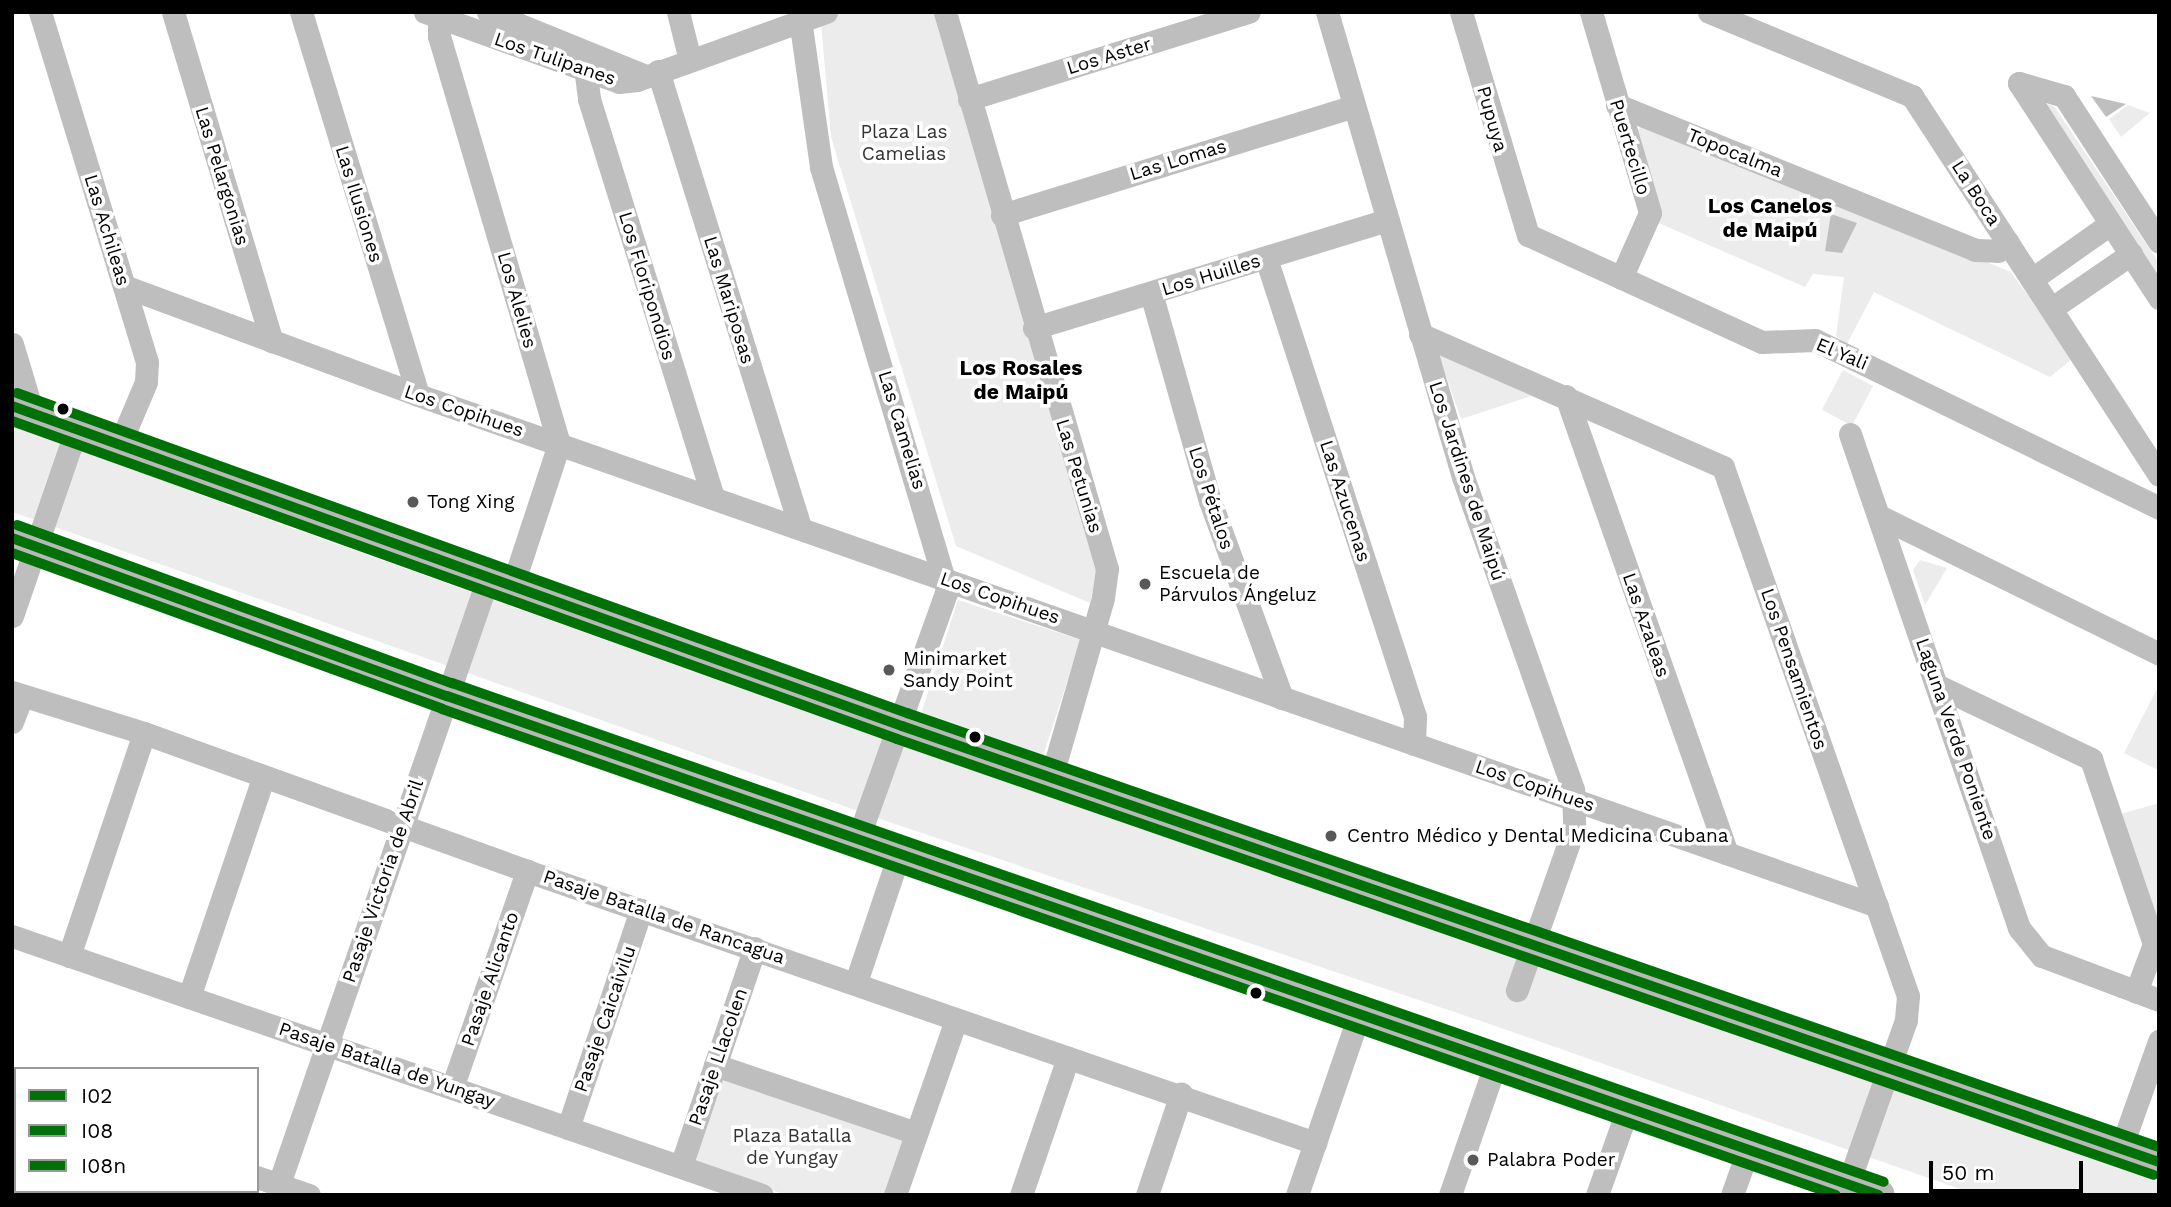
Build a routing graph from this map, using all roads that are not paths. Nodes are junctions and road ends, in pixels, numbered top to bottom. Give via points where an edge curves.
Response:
1 (40, 12) edge
2 (173, 12) edge
3 (300, 12) edge
4 (488, 12) edge
5 (678, 12) edge
6 (826, 12) edge
7 (945, 12) edge
8 (1248, 12) edge
9 (1327, 12) edge
10 (1461, 12) edge
11 (1591, 12) edge
12 (1709, 12) edge
13 (434, 14) edge
14 (800, 16) edge
15 (526, 19) edge
16 (690, 60) junction
17 (586, 74) junction
18 (652, 74) junction
19 (969, 99) junction
20 (1617, 105) junction
21 (1354, 106) junction
22 (1002, 215) junction
23 (1388, 220) junction
24 (2110, 223) junction
25 (1523, 225) joint
26 (2008, 242) junction
27 (2159, 242) edge
28 (2131, 254) junction
29 (1266, 258) junction
30 (1621, 278) junction
31 (2032, 279) junction
32 (124, 286) junction
33 (1151, 293) junction
34 (2159, 298) edge
35 (2052, 308) junction
36 (1034, 328) junction
37 (1420, 334) junction
38 (272, 341) junction
39 (12, 344) edge
40 (418, 395) junction
41 (1566, 396) junction
42 (23, 410) edge
43 (76, 430) junction
44 (1850, 434) dead end
45 (559, 444) junction
46 (118, 446) junction
47 (2159, 475) edge
48 (713, 498) junction
49 (2159, 508) edge
50 (1879, 516) junction
51 (800, 528) junction
52 (24, 543) edge
53 (946, 580) junction
54 (500, 582) junction
55 (12, 616) edge
56 (1094, 632) junction
57 (2159, 654) edge
58 (1938, 685) junction
59 (17, 694) edge
60 (447, 696) junction
61 (1282, 698) junction
62 (12, 722) edge
63 (902, 726) junction
64 (144, 733) junction
65 (1414, 744) junction
66 (264, 776) junction
67 (1051, 778) junction
68 (1574, 800) junction
69 (403, 823) junction
70 (858, 839) junction
71 (899, 854) junction
72 (1727, 854) junction
73 (527, 871) junction
74 (1877, 906) junction
75 (641, 910) junction
76 (12, 936) edge
77 (1534, 945) junction
78 (755, 948) junction
79 (69, 956) junction
80 (856, 982) junction
81 (1517, 990) dead end
82 (2136, 992) junction
83 (189, 997) junction
84 (2159, 1000) edge
85 (1359, 1015) junction
86 (956, 1020) junction
87 (2159, 1041) edge
88 (327, 1045) junction
89 (1068, 1058) junction
90 (1496, 1062) junction
91 (715, 1065) junction
92 (1890, 1069) junction
93 (452, 1088) junction
94 (1181, 1094) junction
95 (1628, 1108) junction
96 (568, 1128) junction
97 (916, 1133) junction
98 (1315, 1143) junction
99 (2121, 1148) junction
100 (1748, 1150) junction
101 (2157, 1154) edge
102 (681, 1166) junction
103 (268, 1181) edge
104 (1864, 1191) edge
105 (309, 1195) edge
106 (762, 1195) edge
107 (895, 1195) edge
108 (1021, 1195) edge
109 (1147, 1195) edge
110 (1297, 1195) edge
111 (1450, 1195) edge
112 (1597, 1195) edge
113 (1732, 1195) edge

1 - 32 street, Las Achileas
2 - 38 street, Las Pelargonias
3 - 40 street, Las Ilusiones
4 - 15 street, Los Tulipanes
5 - 16 street
6 - 14 street, Los Tulipanes
7 - 19 street, Las Petunias
8 - 19 street, Los Aster
9 - 21 street, Los Jardines de Maipú
10 - 25 street, Pupuya
11 - 20 street, Puertecillo
12 - 26 street, La Boca via 1912,96
13 - 17 street, Los Tulipanes
13 - 45 street, Los Alelies
14 - 16 street, Los Tulipanes
14 - 53 street, Las Camelias via 821,167
15 - 18 street, Los Tulipanes
16 - 18 street, Los Tulipanes
17 - 18 street, Los Tulipanes via 618,82
17 - 48 street, Los Floripondios via 589,99
18 - 51 street, Las Mariposas
19 - 22 street, Las Petunias
20 - 26 street, Topocalma via 1975,250 1998,251
20 - 30 street, Puertecillo via 1650,213
21 - 22 street, Las Lomas
21 - 23 street, Los Jardines de Maipú
22 - 36 street, Las Petunias
23 - 29 street, Los Huilles
23 - 37 street, Los Jardines de Maipú
24 - 27 street via 2019,83 2064,96
24 - 28 street
24 - 31 street
25 - 30 street, El Yali via 1537,241
26 - 31 street, La Boca
28 - 34 street
28 - 35 street
29 - 33 street, Los Huilles
29 - 65 street, Las Azucenas via 1415,716
30 - 49 street, El Yali via 1762,342 1815,340
31 - 35 street, La Boca
32 - 38 street, Los Copihues
32 - 46 street, Las Achileas via 148,369
33 - 36 street, Los Huilles
33 - 61 street, Los Pétalos via 1210,500
35 - 47 street, La Boca
36 - 56 street, Las Petunias via 1107,569
37 - 41 street, Los Pensamientos
37 - 68 street, Los Jardines de Maipú via 1463,477
38 - 40 street, Los Copihues
39 - 42 street
40 - 45 street, Los Copihues
41 - 72 street, Las Azaleas
41 - 74 street, Los Pensamientos via 1723,467
42 - 43 street
43 - 46 street
43 - 52 street
44 - 50 street, Laguna Verde Poniente
45 - 48 street, Los Copihues
45 - 54 street
46 - 54 street
48 - 51 street, Los Copihues
50 - 57 street
50 - 58 street, Laguna Verde Poniente
51 - 53 street, Los Copihues
52 - 55 street
52 - 60 street
53 - 56 street, Los Copihues
53 - 63 street, Las Camelias via 946,601
54 - 60 street, Pasaje Victoria de Abril
54 - 63 street
56 - 61 street, Los Copihues
56 - 67 street, Las Petunias
58 - 82 street, Laguna Verde Poniente via 2019,928 2042,956
58 - 82 street via 2091,759 2154,944
59 - 62 street
59 - 64 street, Pasaje Batalla de Rancagua
60 - 69 street, Pasaje Victoria de Abril
60 - 70 street
61 - 65 street, Los Copihues
63 - 67 street
63 - 70 street, Las Camelias
64 - 66 street, Pasaje Batalla de Rancagua
64 - 79 street
65 - 68 street, Los Copihues
66 - 69 street, Pasaje Batalla de Rancagua
66 - 83 street
67 - 77 street
68 - 72 street, Los Copihues
68 - 77 street, Los Jardines de Maipú via 1574,828
69 - 73 street, Pasaje Batalla de Rancagua
69 - 88 street, Pasaje Victoria de Abril
70 - 71 street
71 - 80 street
71 - 85 street
72 - 74 street, Los Copihues
73 - 75 street, Pasaje Batalla de Rancagua
73 - 93 street, Pasaje Alicanto
74 - 92 street, Los Pensamientos via 1909,1002
75 - 78 street, Pasaje Batalla de Rancagua
75 - 96 street, Pasaje Caicaivilu
76 - 79 street, Pasaje Batalla de Yungay
77 - 81 street, Los Jardines de Maipú
77 - 92 street
78 - 80 street, Pasaje Batalla de Rancagua
78 - 91 street, Pasaje Llacolen
79 - 83 street, Pasaje Batalla de Yungay
80 - 86 street, Pasaje Batalla de Rancagua
82 - 84 street
83 - 88 street, Pasaje Batalla de Yungay
85 - 90 street
85 - 98 street
86 - 89 street, Pasaje Batalla de Rancagua
86 - 97 street
87 - 99 street
88 - 93 street, Pasaje Batalla de Yungay
88 - 103 street, Pasaje Victoria de Abril
89 - 94 street, Pasaje Batalla de Rancagua
89 - 108 street
90 - 95 street
90 - 111 street
91 - 97 street
91 - 102 street, Pasaje Llacolen
92 - 99 street
92 - 104 street, Los Pensamientos
93 - 96 street, Pasaje Batalla de Yungay
94 - 98 street, Pasaje Batalla de Rancagua
94 - 109 street
95 - 100 street
95 - 112 street
96 - 102 street, Pasaje Batalla de Yungay
97 - 107 street
98 - 110 street
99 - 101 street
100 - 104 street
100 - 113 street
102 - 106 street, Pasaje Batalla de Yungay
103 - 105 street

